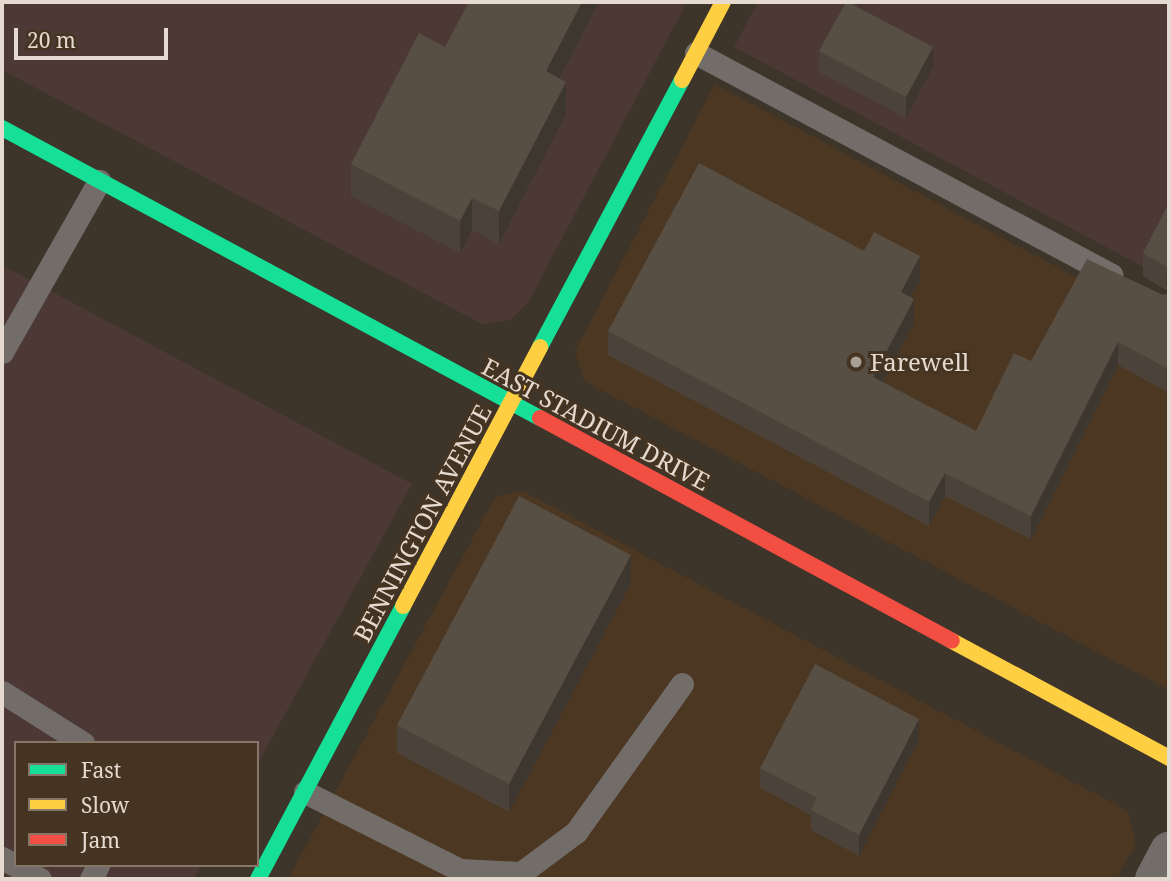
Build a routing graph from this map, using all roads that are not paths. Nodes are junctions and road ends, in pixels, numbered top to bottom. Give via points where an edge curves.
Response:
1 (723, 2) edge
2 (696, 53) junction
3 (2, 128) edge
4 (99, 181) junction
5 (1133, 287) edge
6 (2, 352) edge
7 (512, 404) junction
8 (682, 684) dead end
9 (2, 692) edge
10 (80, 741) edge
11 (1169, 758) edge
12 (305, 792) junction
13 (1169, 852) edge
14 (18, 867) edge
15 (40, 879) edge
16 (258, 879) edge
17 (1154, 879) edge

1 - 2 main road, BENNINGTON AVENUE
2 - 5 lane
2 - 7 main road, BENNINGTON AVENUE
3 - 4 main road, EAST STADIUM DRIVE
4 - 6 lane
4 - 7 main road, EAST STADIUM DRIVE
7 - 11 main road, EAST STADIUM DRIVE
7 - 12 main road, BENNINGTON AVENUE
8 - 12 lane via 576,832 521,873 460,870
9 - 10 lane
12 - 16 main road, BENNINGTON AVENUE
13 - 17 street
14 - 15 lane

